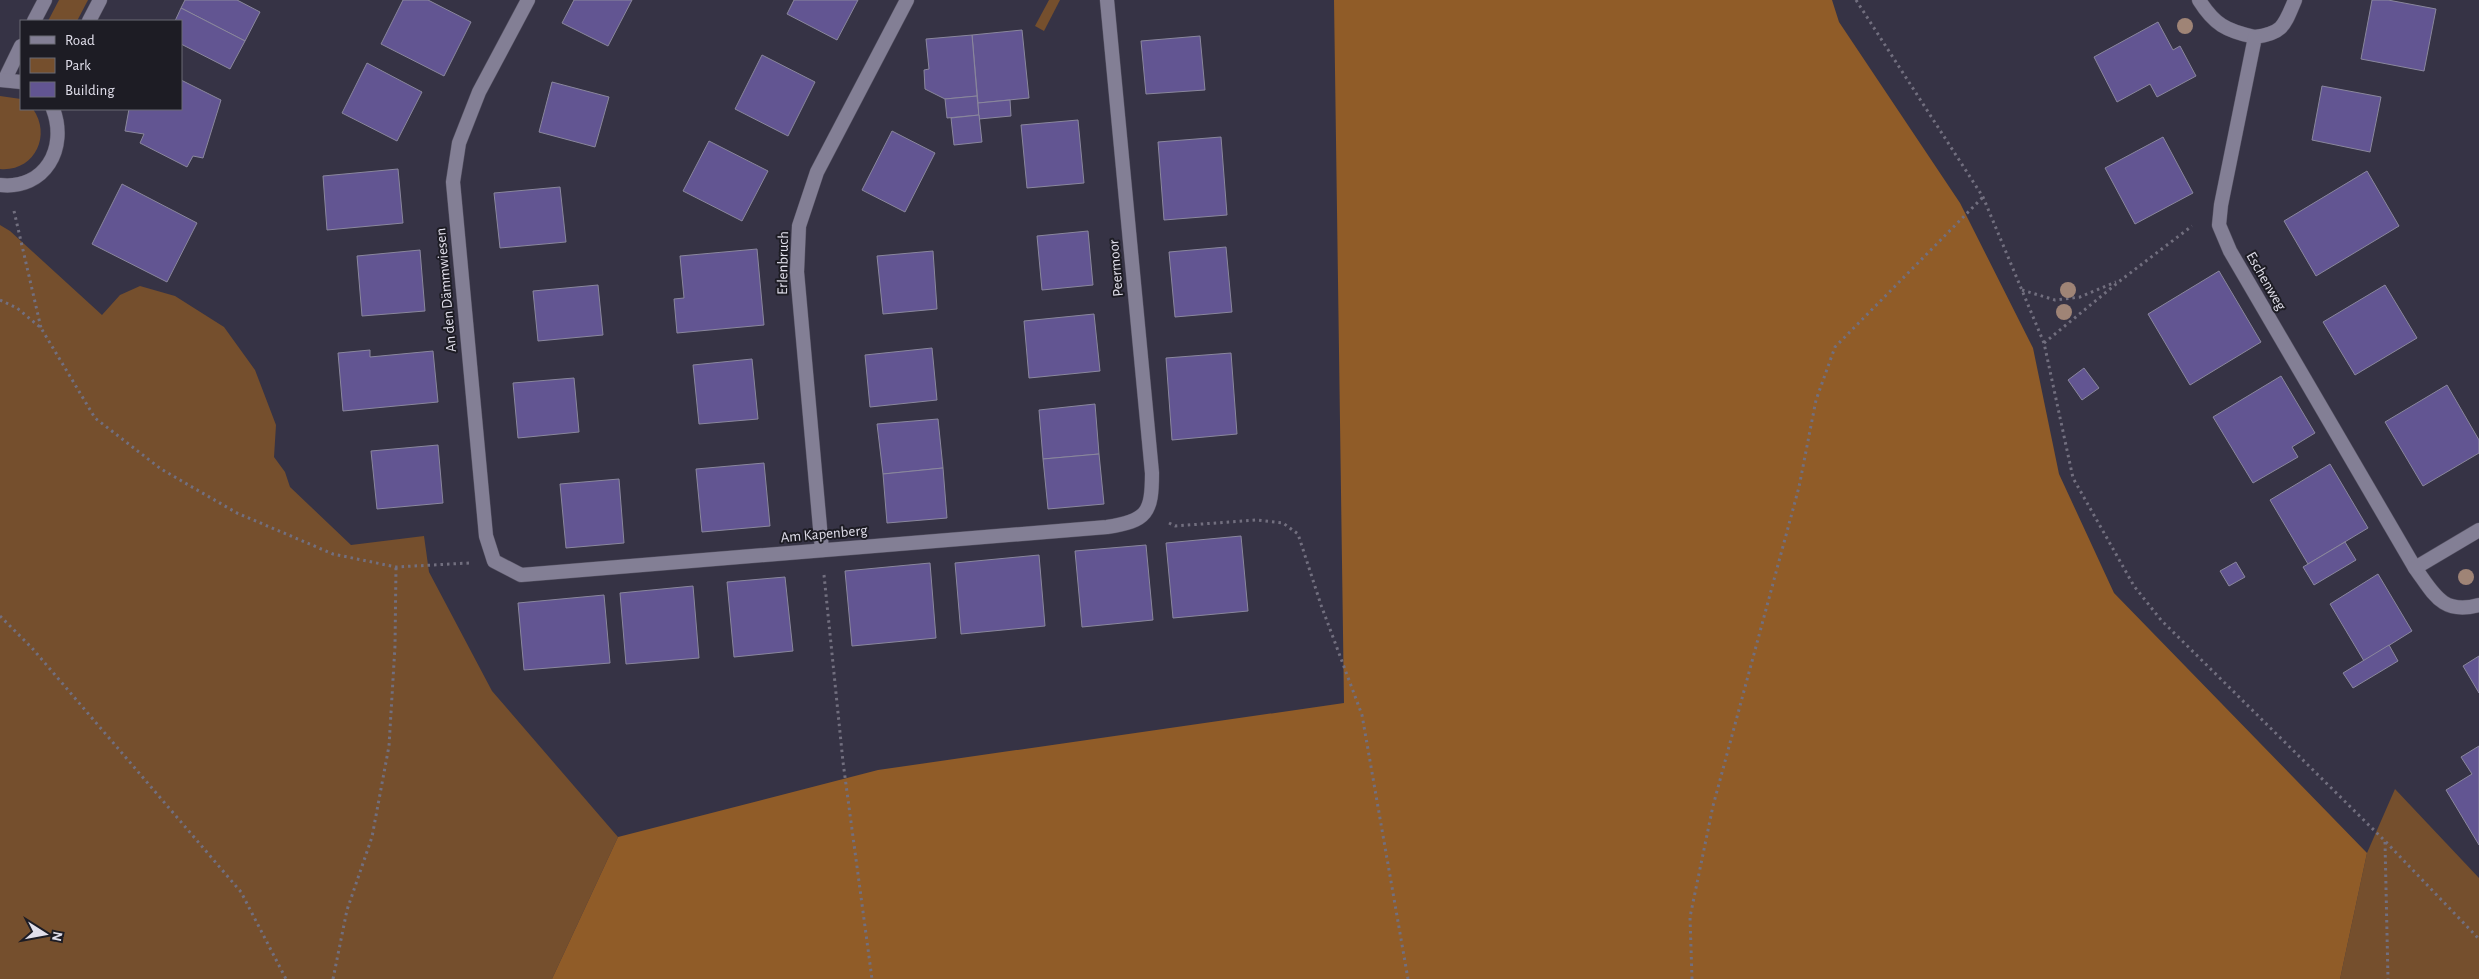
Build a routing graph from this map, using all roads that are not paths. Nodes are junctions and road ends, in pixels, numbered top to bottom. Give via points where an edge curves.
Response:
1 (45, 0) edge
2 (100, 0) edge
3 (528, 0) edge
4 (907, 0) edge
5 (1106, 0) edge
6 (2199, 0) edge
7 (2294, 0) edge
8 (35, 20) edge
9 (90, 20) edge
10 (2255, 37) junction
11 (20, 48) edge
12 (2, 79) edge
13 (20, 82) edge
14 (53, 110) edge
15 (4, 185) edge
16 (1130, 524) joint
17 (2479, 530) edge
18 (822, 550) junction
19 (2415, 568) junction
20 (521, 575) joint
21 (2479, 605) edge

1 - 8 street
2 - 9 street
3 - 20 street, An den Dämmwiesen via 479,92 459,143 453,182 486,536 494,561
4 - 18 street, Erlenbruch via 817,172 799,226 796,272
5 - 16 street, Peermoor via 1152,473 1152,497 1148,510
6 - 10 street via 2209,16 2224,28
7 - 10 street via 2286,22 2274,34
10 - 19 street, Eschenweg via 2219,225 2230,251
11 - 12 street
12 - 13 street
14 - 15 street via 59,130 49,163 29,181
16 - 18 street, Am Kapenberg
17 - 19 street
18 - 20 street, Am Kapenberg
19 - 21 street, Eschenweg via 2438,600 2453,609

